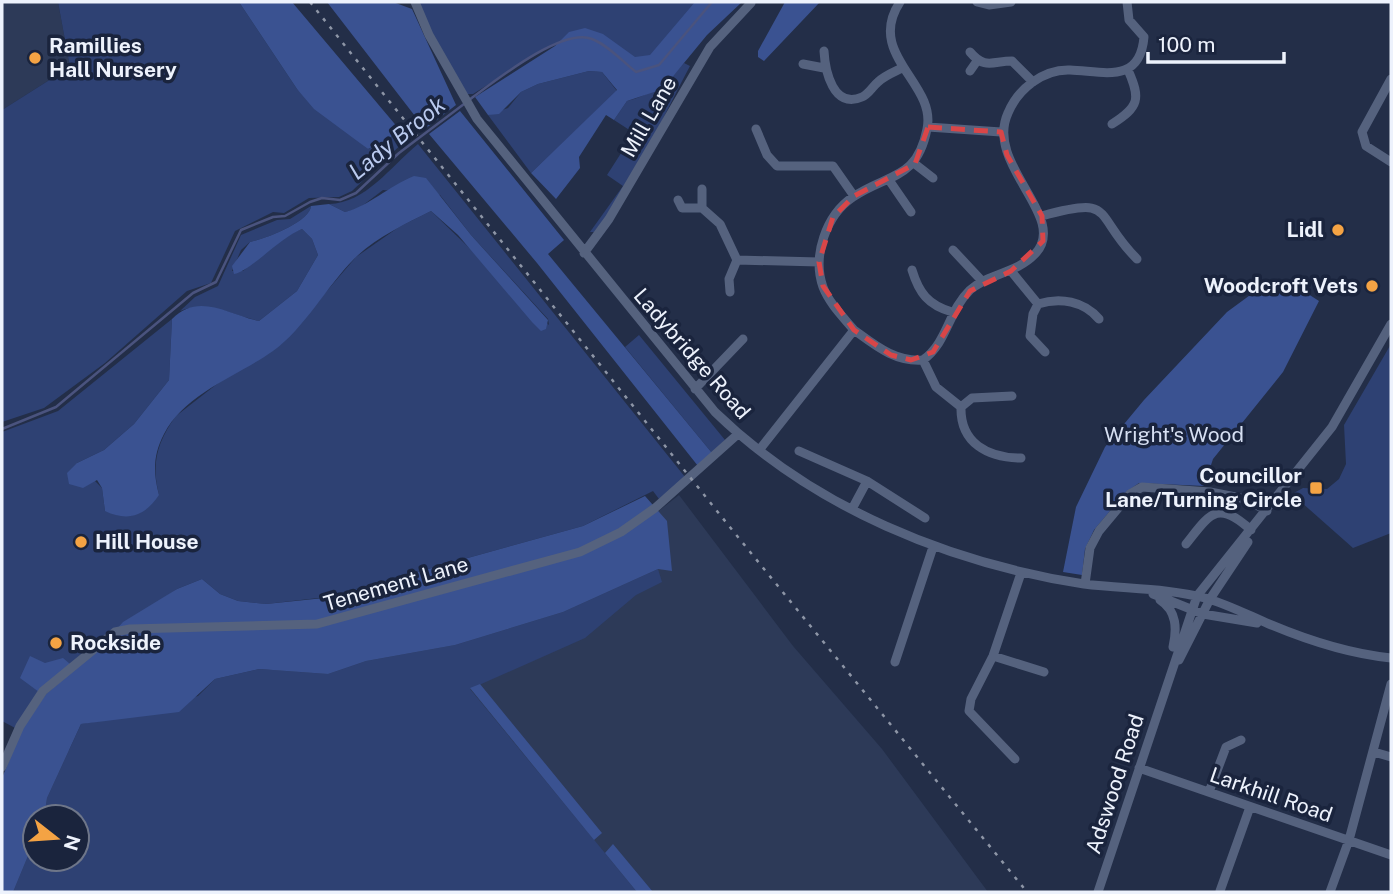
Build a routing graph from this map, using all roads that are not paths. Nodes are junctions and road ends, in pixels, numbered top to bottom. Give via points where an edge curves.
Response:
1 (415, 2) edge
2 (900, 2) edge
3 (977, 2) edge
4 (1011, 2) edge
5 (1127, 2) edge
6 (751, 3) edge
7 (824, 51) dead end
8 (970, 52) dead end
9 (977, 61) junction
10 (803, 64) dead end
11 (824, 68) junction
12 (902, 68) junction
13 (1128, 70) junction
14 (970, 71) dead end
15 (1391, 79) edge
16 (1033, 82) junction
17 (1112, 124) dead end
18 (928, 127) junction
19 (756, 130) dead end
20 (1001, 132) junction
21 (1391, 162) edge
22 (915, 164) junction
23 (933, 178) dead end
24 (889, 180) junction
25 (702, 189) dead end
26 (854, 196) junction
27 (678, 200) dead end
28 (702, 208) junction
29 (911, 212) dead end
30 (1042, 216) junction
31 (953, 250) dead end
32 (584, 253) junction
33 (1137, 258) dead end
34 (737, 260) junction
35 (819, 262) junction
36 (912, 270) dead end
37 (1011, 271) junction
38 (982, 281) junction
39 (730, 292) dead end
40 (1038, 304) junction
41 (952, 312) junction
42 (1099, 319) dead end
43 (1391, 324) edge
44 (854, 330) junction
45 (743, 339) dead end
46 (1045, 352) dead end
47 (923, 360) junction
48 (695, 389) junction
49 (1012, 396) dead end
50 (961, 407) junction
51 (738, 434) junction
52 (760, 449) junction
53 (799, 451) dead end
54 (1021, 458) dead end
55 (867, 481) junction
56 (1275, 500) junction
57 (852, 509) junction
58 (1267, 511) junction
59 (925, 518) dead end
60 (1251, 530) junction
61 (1186, 544) dead end
62 (933, 547) junction
63 (1021, 573) junction
64 (1085, 584) junction
65 (1147, 591) junction
66 (1196, 596) junction
67 (1210, 599) junction
68 (1191, 610) junction
69 (1203, 614) junction
70 (1272, 626) junction
71 (993, 656) junction
72 (1391, 658) edge
73 (895, 662) dead end
74 (1044, 672) dead end
75 (1391, 684) edge
76 (1165, 686) junction
77 (1241, 740) dead end
78 (1374, 752) junction
79 (1391, 757) edge
80 (1015, 759) dead end
81 (2, 766) edge
82 (1139, 768) junction
83 (1209, 792) junction
84 (1250, 807) junction
85 (1349, 840) junction
86 (1391, 855) edge
87 (1220, 891) edge
88 (1098, 892) edge
89 (1330, 892) edge

1 - 32 street, Ladybridge Road via 460,94
2 - 12 street via 893,12 891,45
3 - 4 street
5 - 13 street via 1129,20 1144,37 1143,48
6 - 32 street, Mill Lane via 710,47 610,219
7 - 11 street
8 - 9 street
9 - 14 street
9 - 16 street via 990,66 1012,61
10 - 11 street
11 - 12 street via 830,84 842,96 859,99
12 - 18 street via 924,101
13 - 16 street via 1110,75 1068,70
13 - 17 street via 1137,89 1136,100 1131,112
15 - 21 street via 1362,132 1366,146
16 - 20 street via 1008,111
18 - 20 street
18 - 22 street
19 - 26 street via 777,166 833,166
20 - 30 street via 1007,155
22 - 23 street
22 - 24 street
24 - 26 street
24 - 29 street
25 - 28 street
26 - 35 street via 827,228
27 - 28 street via 682,208
28 - 34 street via 720,224
30 - 33 street via 1076,206 1097,209
30 - 37 street via 1043,241 1036,253
31 - 38 street
32 - 48 street, Ladybridge Road
34 - 35 street
34 - 39 street via 729,279
35 - 44 street via 823,286
36 - 41 street via 918,290 927,300
37 - 38 street
37 - 40 street
38 - 41 street
40 - 42 street via 1052,300 1083,305
40 - 46 street via 1030,336
41 - 47 street via 943,339
43 - 56 street via 1332,427
44 - 47 street via 891,355
44 - 52 street
45 - 48 street
47 - 50 street via 936,387
48 - 51 street, Ladybridge Road
49 - 50 street via 972,398
50 - 54 street via 961,422 974,443 999,458
51 - 52 street, Ladybridge Road
51 - 81 street, Tenement Lane via 655,508 580,552 317,624 115,632 43,691
52 - 57 street, Ladybridge Road
53 - 55 street
55 - 57 street
55 - 59 street
56 - 58 street
56 - 67 street, Adswood Road
57 - 62 street, Ladybridge Road
58 - 60 street
58 - 64 street via 1246,499 1210,492 1142,487 1130,494 1098,531 1090,548
60 - 61 street via 1227,513 1216,512 1209,514
60 - 66 street
62 - 63 street, Ladybridge Road
62 - 73 street
63 - 64 street, Ladybridge Road
63 - 71 street
64 - 65 street, Ladybridge Road
65 - 66 street, Ladybridge Road
65 - 68 street, Ladybridge Road
65 - 76 street, Adswood Road via 1165,603 1175,621
66 - 67 street, Ladybridge Road
66 - 68 street, Adswood Road
67 - 69 street, Adswood Road
67 - 70 street, Ladybridge Road
68 - 69 street, Ladybridge Road
68 - 76 street, Adswood Road
69 - 70 street, Ladybridge Road
69 - 76 street, Adswood Road
70 - 72 street via 1367,656
71 - 74 street
71 - 80 street via 969,711
75 - 78 street
76 - 82 street, Adswood Road
77 - 83 street via 1226,747
78 - 79 street
78 - 85 street
82 - 83 street, Larkhill Road
82 - 88 street, Adswood Road
83 - 84 street, Larkhill Road
84 - 85 street, Larkhill Road
84 - 87 street
85 - 86 street, Larkhill Road
85 - 89 street

